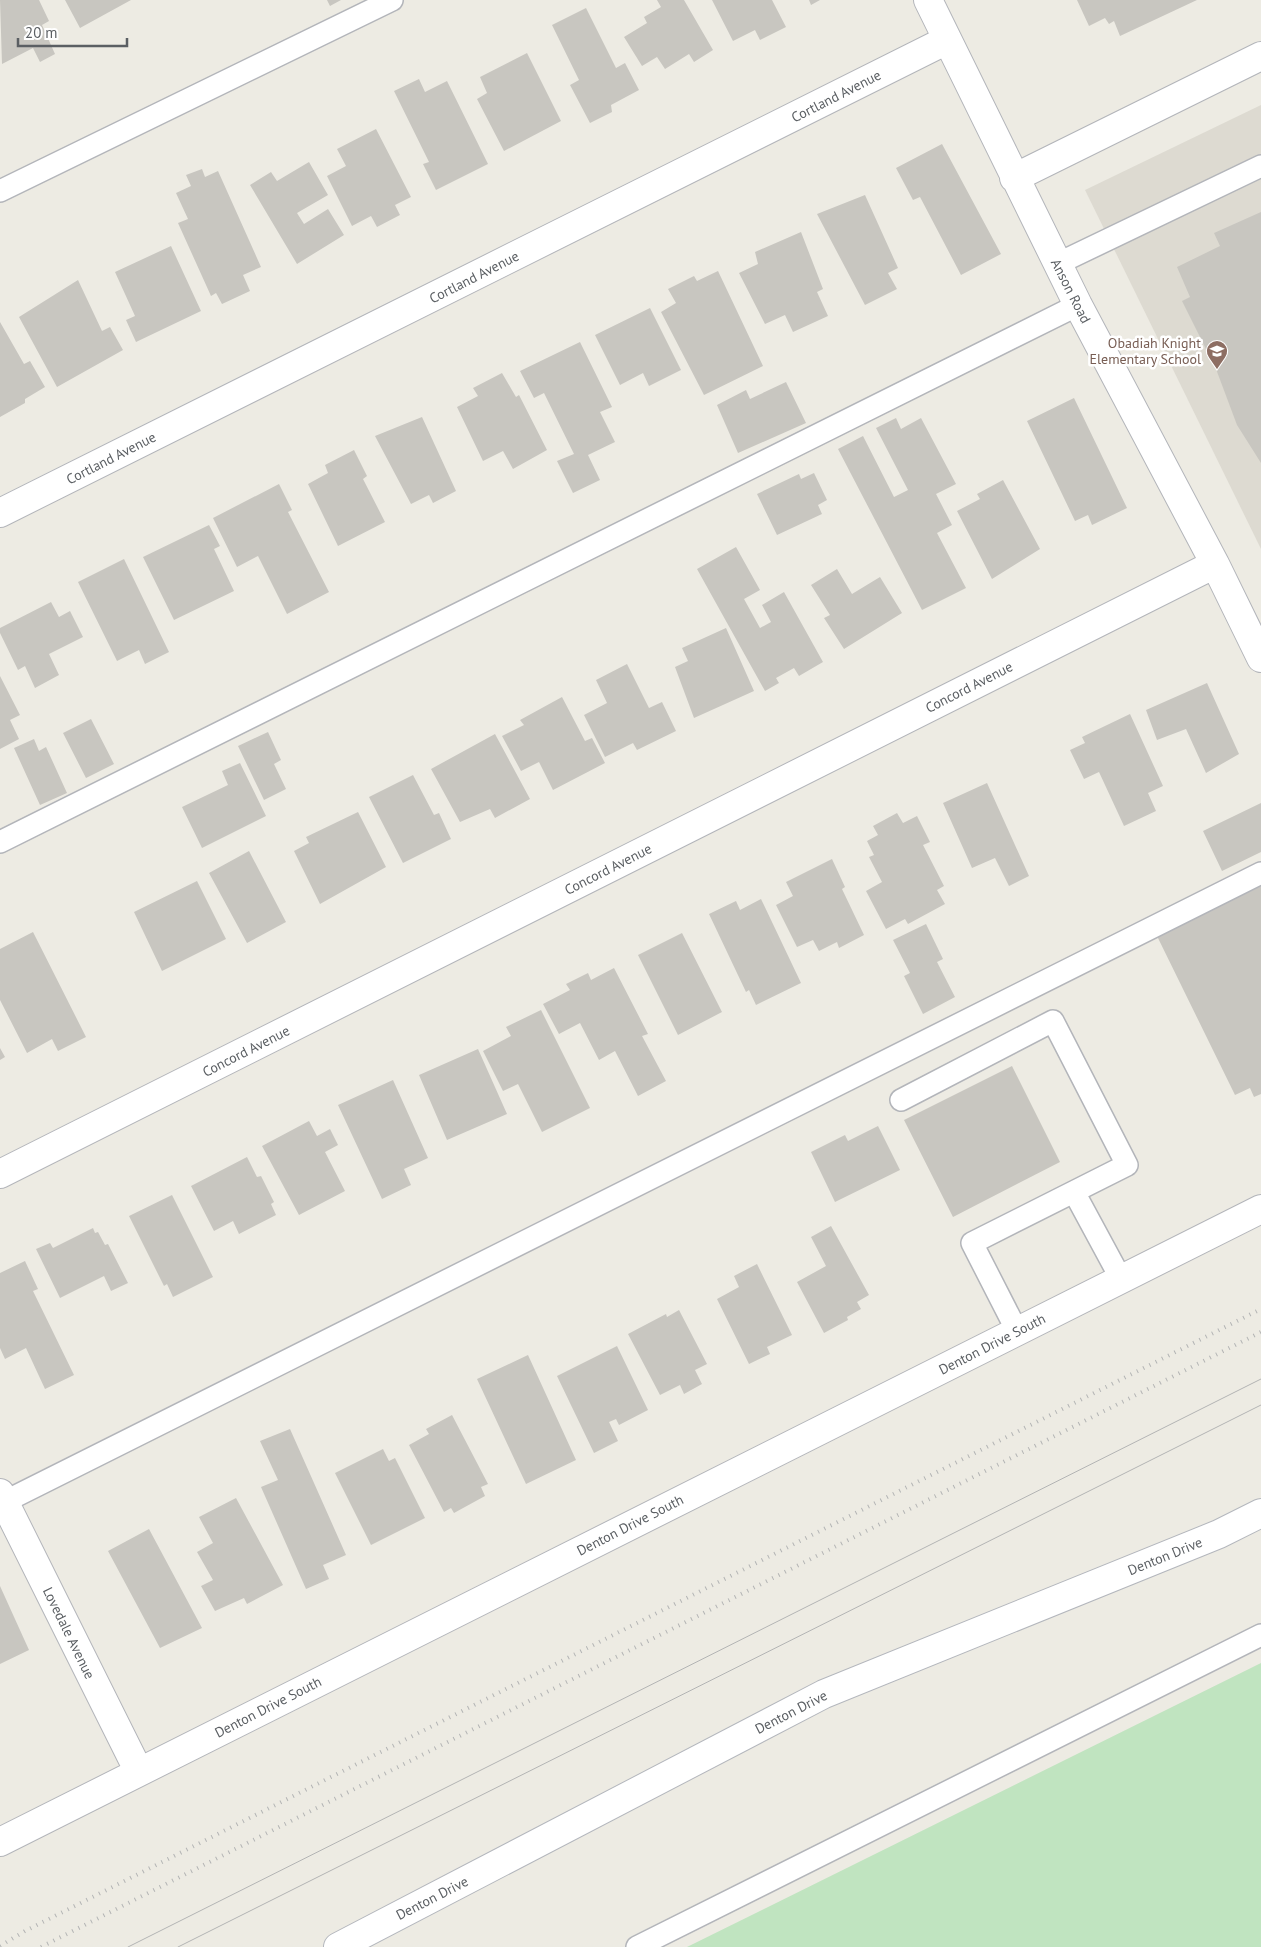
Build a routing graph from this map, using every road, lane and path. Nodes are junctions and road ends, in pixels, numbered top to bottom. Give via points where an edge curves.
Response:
1 (392, 0) edge
2 (928, 0) edge
3 (947, 40) junction
4 (1261, 56) edge
5 (1261, 166) edge
6 (1014, 178) junction
7 (0, 191) edge
8 (1057, 264) junction
9 (1078, 306) junction
10 (0, 513) edge
11 (1215, 564) junction
12 (1261, 658) edge
13 (0, 842) edge
14 (1261, 873) edge
15 (901, 1100) dead end
16 (0, 1174) edge
17 (1074, 1192) junction
18 (1261, 1209) edge
19 (1121, 1279) junction
20 (1017, 1331) junction
21 (1, 1499) edge
22 (1261, 1513) edge
23 (1261, 1635) edge
24 (138, 1772) junction
25 (0, 1842) edge
26 (338, 1947) edge
27 (637, 1947) edge

1 - 7 lane
2 - 3 street, Anson Road
3 - 6 street, Anson Road
3 - 10 street, Cortland Avenue
4 - 6 street
5 - 8 lane
6 - 8 street, Anson Road
8 - 9 street, Anson Road
9 - 11 street, Anson Road
9 - 13 lane
11 - 12 street, Anson Road
11 - 16 street, Concord Avenue
14 - 21 lane
15 - 17 lane via 1053,1022 1127,1165
17 - 19 lane
17 - 20 lane via 972,1243
18 - 19 street, Denton Drive South
19 - 20 street, Denton Drive South
20 - 24 street, Denton Drive South
21 - 24 street, Lovedale Avenue
22 - 26 street, Denton Drive via 1219,1534 824,1694
23 - 27 lane
24 - 25 street, Denton Drive South

